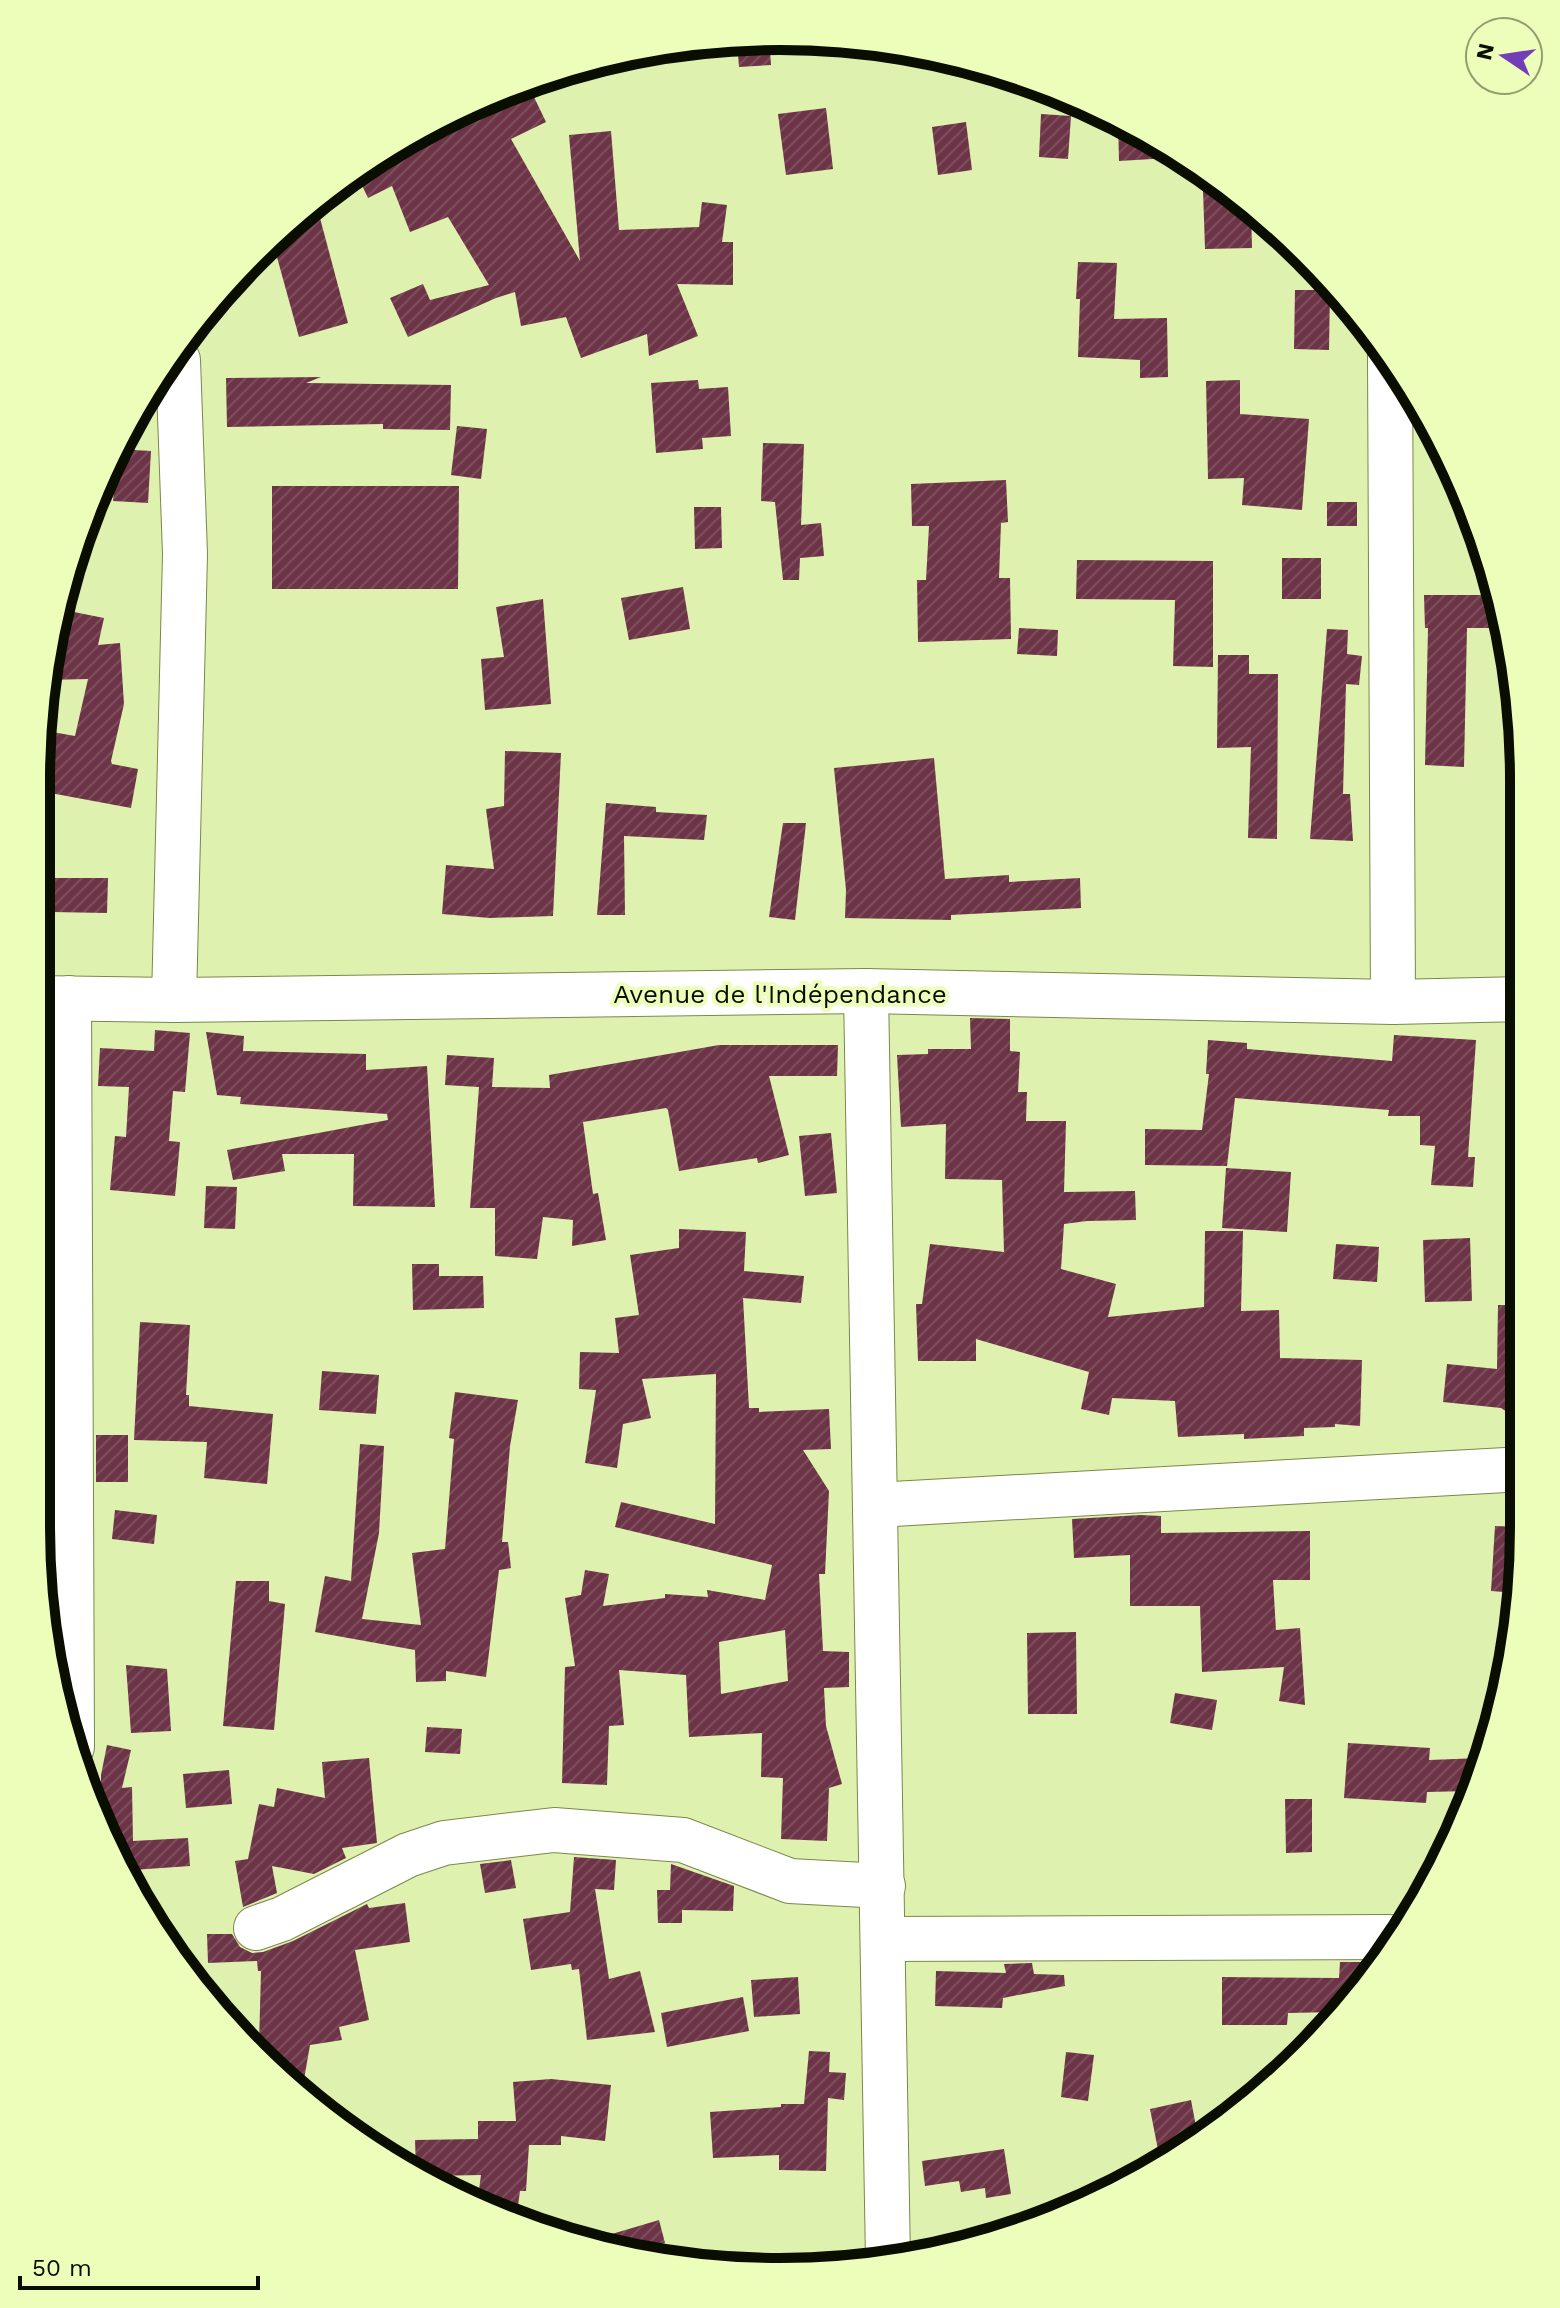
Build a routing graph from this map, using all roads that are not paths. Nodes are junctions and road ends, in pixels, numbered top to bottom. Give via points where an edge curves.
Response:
1 (178, 367) edge
2 (1390, 379) edge
3 (866, 991) junction
4 (52, 998) edge
5 (1510, 999) edge
6 (174, 1000) junction
7 (1393, 1002) junction
8 (1510, 1470) edge
9 (875, 1505) junction
10 (71, 1699) edge
11 (883, 1886) junction
12 (256, 1928) dead end
13 (1385, 1937) edge
14 (884, 1939) junction
15 (888, 2250) edge

1 - 6 street via 185,554
2 - 7 street
3 - 6 street, Avenue de l'Indépendance
3 - 7 street, Avenue de l'Indépendance
3 - 9 street
4 - 6 street, Avenue de l'Indépendance
4 - 10 street
5 - 7 street, Avenue de l'Indépendance
8 - 9 street
9 - 11 street
11 - 12 street via 790,1881 683,1840 554,1830 444,1843
11 - 14 street
13 - 14 street
14 - 15 street

